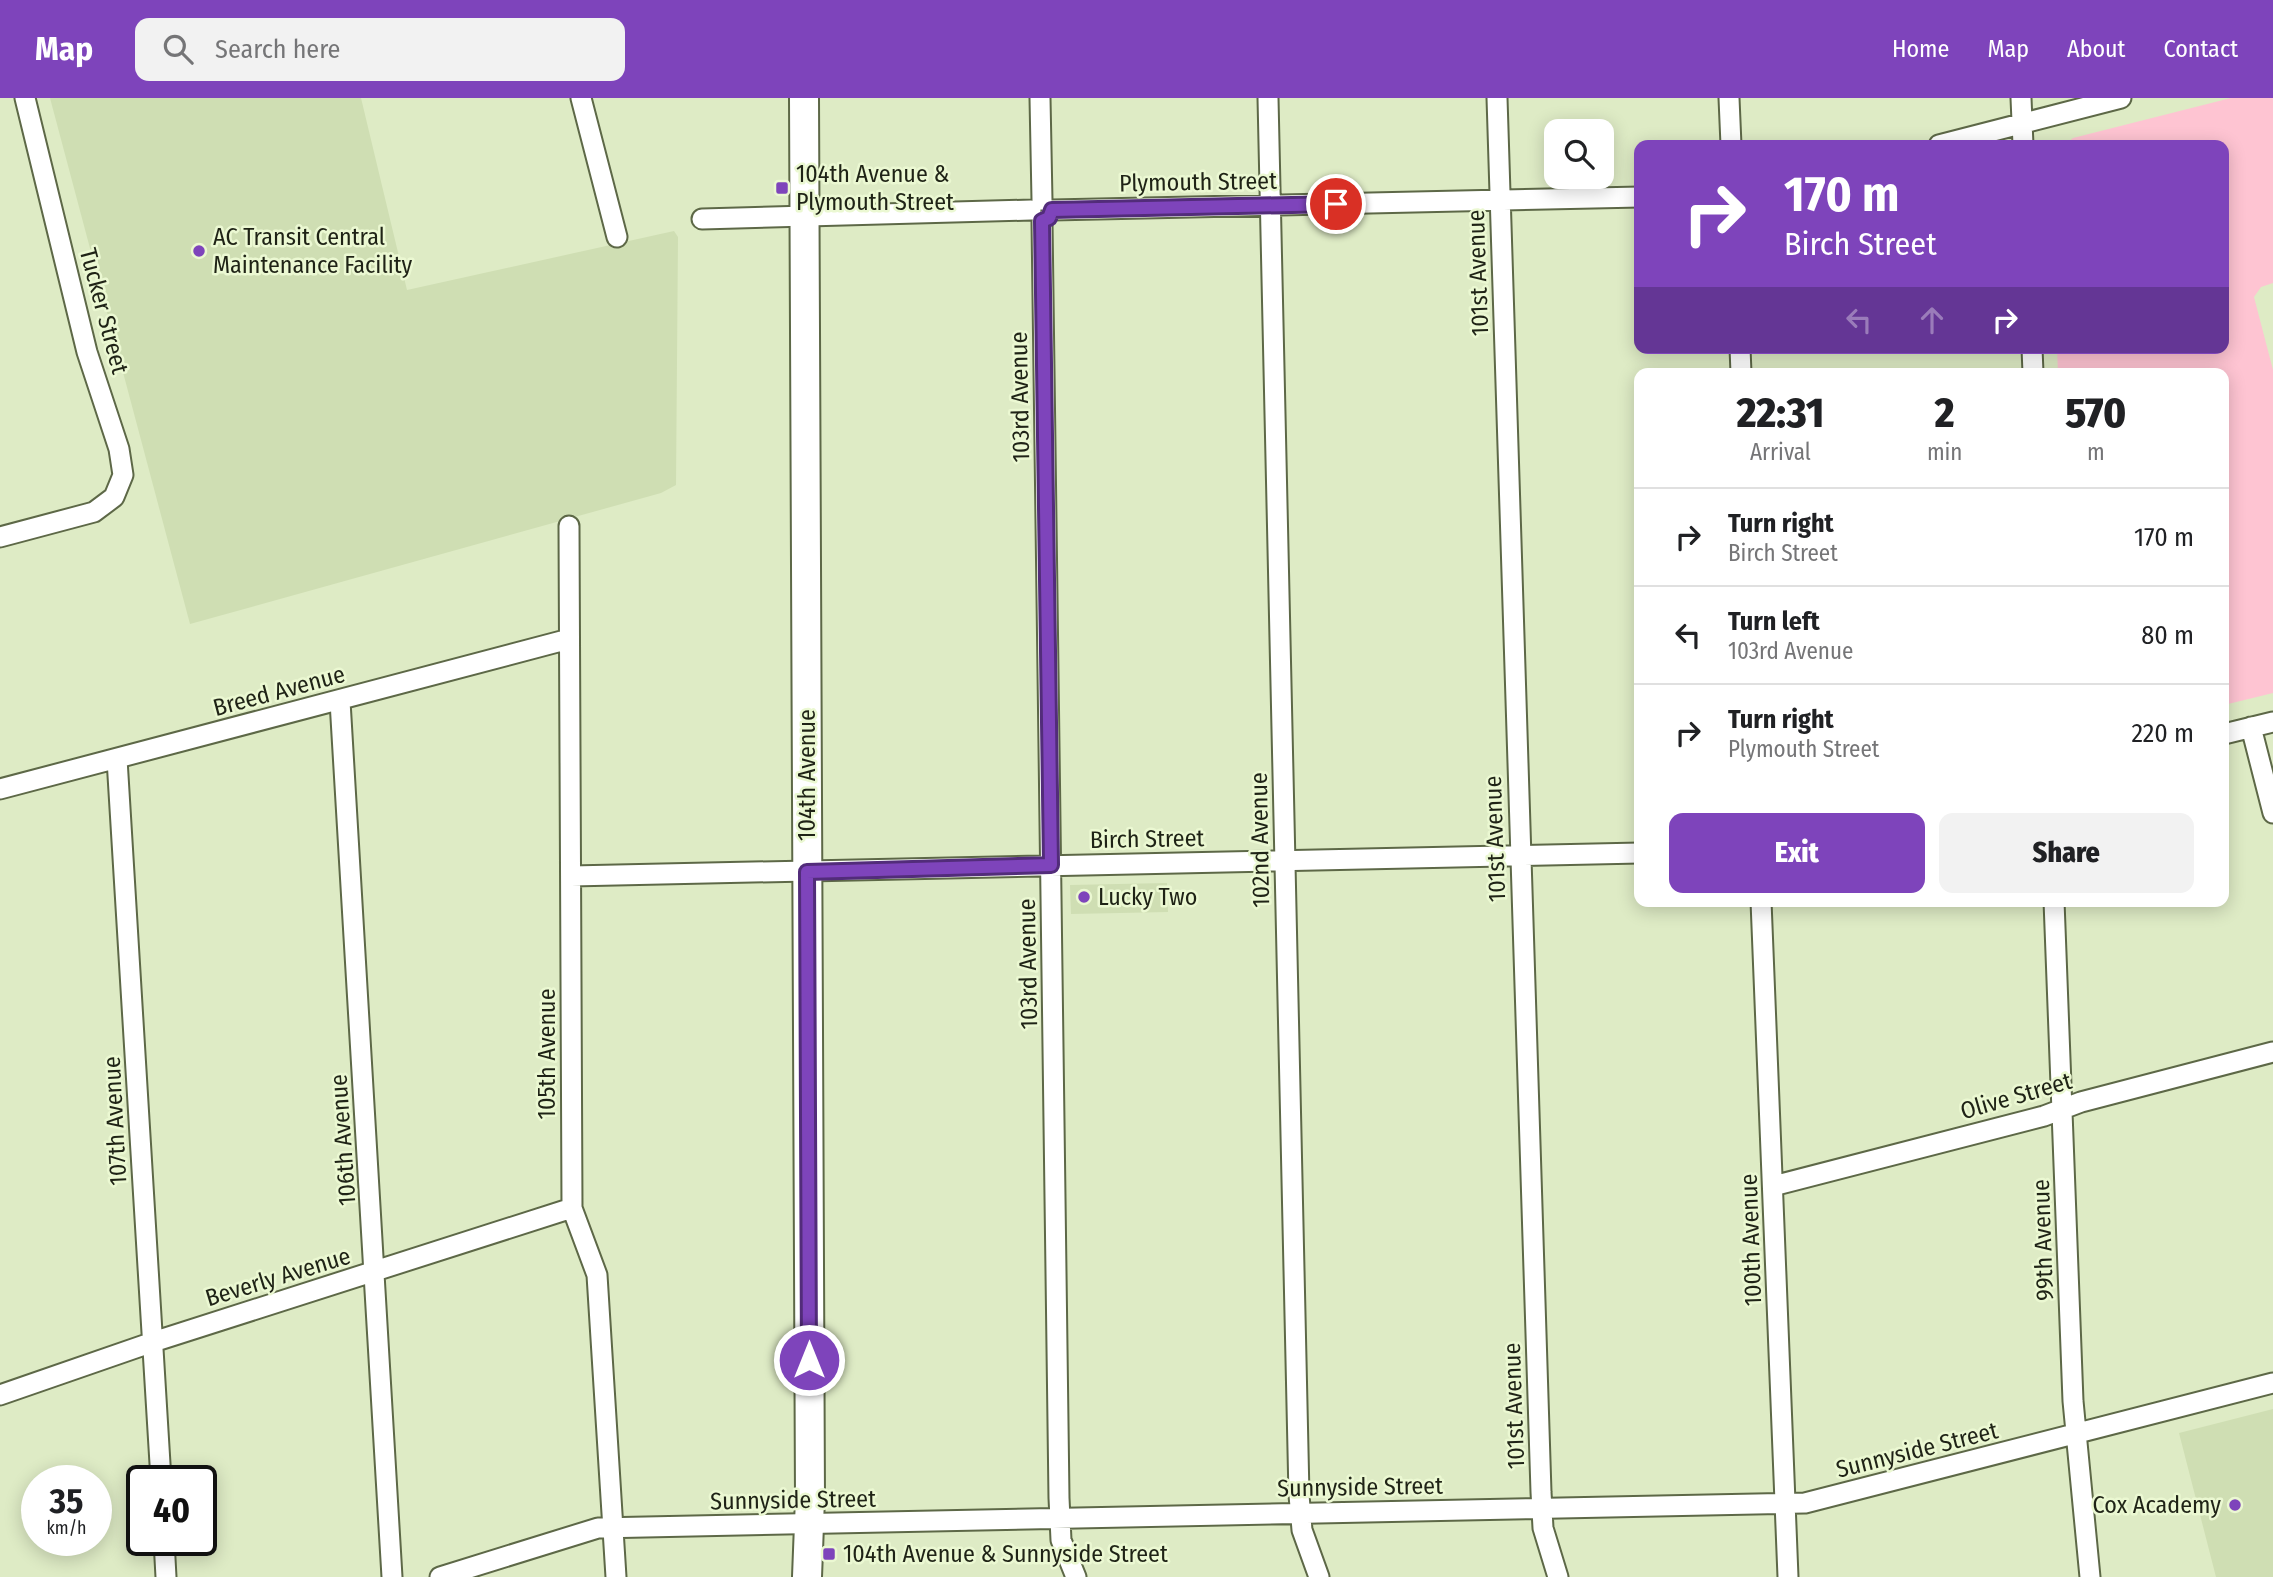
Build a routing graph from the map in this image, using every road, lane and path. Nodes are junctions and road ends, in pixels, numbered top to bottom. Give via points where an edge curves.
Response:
1 (25, 98) edge
2 (581, 98) edge
3 (804, 98) edge
4 (1040, 98) edge
5 (1268, 98) edge
6 (1497, 98) edge
7 (1729, 98) edge
8 (2021, 98) edge
9 (2121, 98) edge
10 (2022, 124) junction
11 (1731, 140) edge
12 (1959, 140) edge
13 (2023, 140) edge
14 (1634, 197) edge
15 (1500, 200) junction
16 (1270, 205) junction
17 (1042, 210) junction
18 (805, 216) junction
19 (702, 219) dead end
20 (617, 237) dead end
21 (569, 526) dead end
22 (0, 537) edge
23 (569, 639) junction
24 (340, 701) junction
25 (2273, 722) edge
26 (2251, 727) junction
27 (2229, 733) edge
28 (117, 759) junction
29 (0, 789) edge
30 (2273, 813) edge
31 (1634, 853) edge
32 (1520, 854) junction
33 (1285, 860) junction
34 (1051, 865) junction
35 (807, 872) junction
36 (570, 876) junction
37 (1761, 907) edge
38 (2054, 907) edge
39 (2273, 1052) edge
40 (2062, 1110) junction
41 (1773, 1186) junction
42 (572, 1208) junction
43 (375, 1273) junction
44 (153, 1342) junction
45 (2273, 1383) edge
46 (0, 1395) edge
47 (2077, 1434) junction
48 (160, 1465) edge
49 (1786, 1503) junction
50 (1542, 1507) junction
51 (1301, 1513) junction
52 (1059, 1518) junction
53 (809, 1524) junction
54 (613, 1528) junction
55 (165, 1556) edge
56 (166, 1577) edge
57 (392, 1577) edge
58 (440, 1577) edge
59 (616, 1577) edge
60 (807, 1577) edge
61 (1076, 1577) edge
62 (1318, 1577) edge
63 (1558, 1577) edge
64 (1788, 1577) edge
65 (2090, 1577) edge

1 - 22 street, Tucker Street via 87,352 122,460 121,483 102,508
2 - 20 street
3 - 18 street, 104th Avenue
4 - 17 street, 103rd Avenue
5 - 16 street, 102nd Avenue
6 - 15 street, 101st Avenue
7 - 11 street
8 - 10 street
9 - 10 street
10 - 12 street
10 - 13 street
14 - 15 street, Plymouth Street
15 - 16 street, Plymouth Street
15 - 32 street, 101st Avenue
16 - 17 street, Plymouth Street
16 - 33 street, 102nd Avenue
17 - 18 street, Plymouth Street
17 - 34 street, 103rd Avenue
18 - 19 street, Plymouth Street
18 - 35 street, 104th Avenue
21 - 23 street, 105th Avenue
23 - 24 street, Breed Avenue
23 - 36 street, 105th Avenue
24 - 28 street, Breed Avenue
24 - 43 street, 106th Avenue
25 - 26 street
26 - 27 street
26 - 30 street
28 - 29 street, Breed Avenue
28 - 44 street, 107th Avenue
31 - 32 street, Birch Street
32 - 33 street, Birch Street
32 - 50 street, 101st Avenue
33 - 34 street, Birch Street
33 - 51 street, 102nd Avenue
34 - 35 street, Birch Street
34 - 52 street, 103rd Avenue
35 - 36 street, Birch Street
35 - 53 street, 104th Avenue
36 - 42 street, 105th Avenue
37 - 41 street, 100th Avenue
38 - 40 street, 99th Avenue
39 - 40 street, Olive Street
40 - 41 street, Olive Street
40 - 47 street, 99th Avenue
41 - 49 street, 100th Avenue
42 - 43 street, Beverly Avenue
42 - 54 street, 105th Avenue via 597,1275
43 - 44 street, Beverly Avenue
43 - 57 street, 106th Avenue
44 - 46 street, Beverly Avenue
44 - 48 street, 107th Avenue
45 - 47 street, Sunnyside Street
47 - 49 street, Sunnyside Street via 1818,1501
47 - 65 street, 99th Avenue
49 - 50 street, Sunnyside Street
49 - 64 street, 100th Avenue
50 - 51 street, Sunnyside Street
50 - 63 street, 101st Avenue
51 - 52 street, Sunnyside Street
51 - 62 street, 102nd Avenue
52 - 53 street, Sunnyside Street
52 - 61 street, 103rd Avenue via 1061,1540
53 - 54 street, Sunnyside Street
53 - 60 street, 104th Avenue
54 - 58 street, Sunnyside Street via 598,1528
54 - 59 street, 105th Avenue
55 - 56 street

